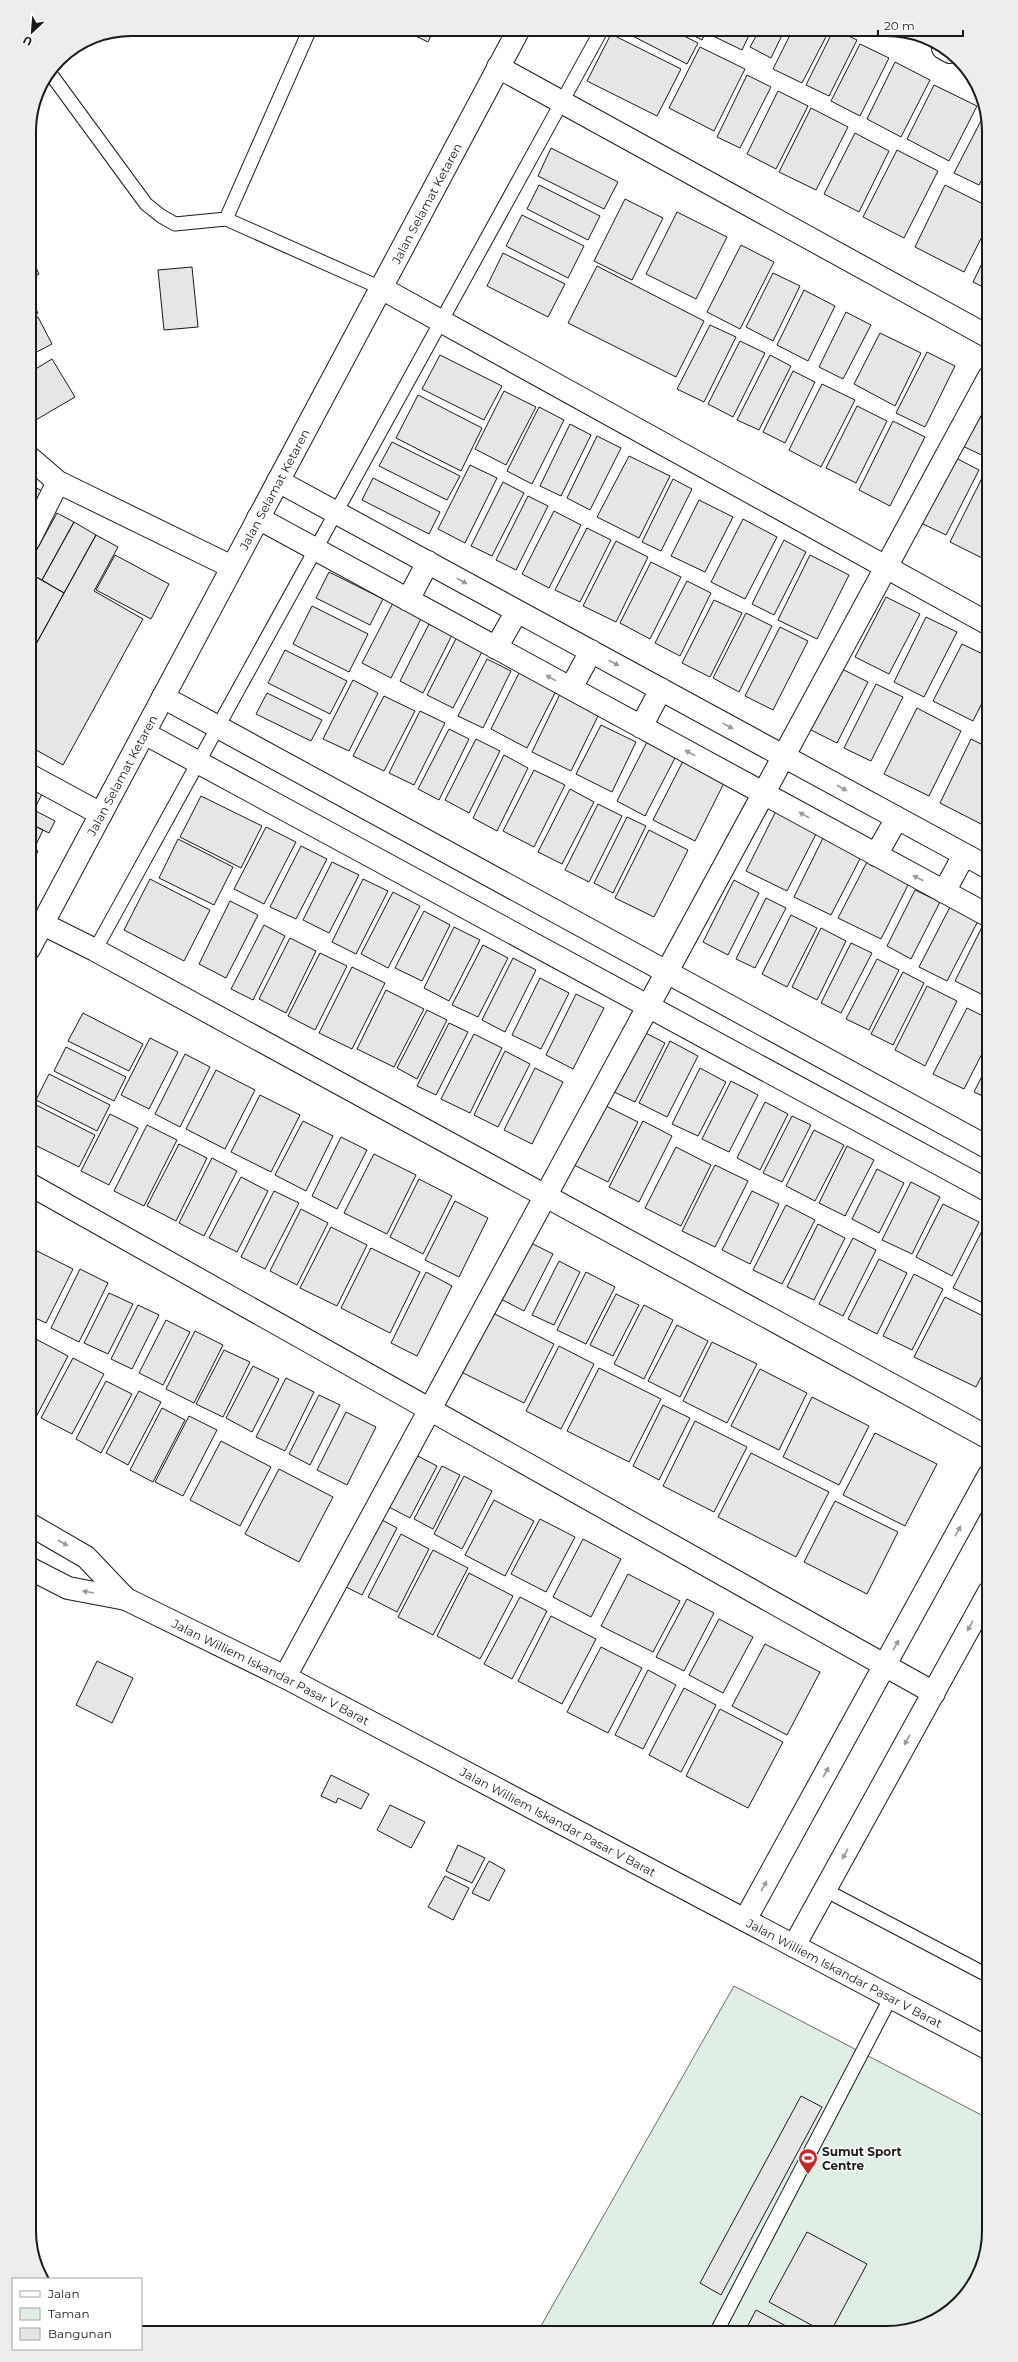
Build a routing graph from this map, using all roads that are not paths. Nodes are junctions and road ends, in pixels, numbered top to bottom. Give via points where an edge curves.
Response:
1 (307, 36) edge
2 (515, 36) edge
3 (598, 36) edge
4 (498, 67) junction
5 (53, 77) edge
6 (562, 103) junction
7 (226, 219) junction
8 (381, 288) junction
9 (442, 321) junction
10 (982, 333) edge
11 (982, 390) edge
12 (36, 462) edge
13 (278, 481) junction
14 (58, 482) junction
15 (336, 512) junction
16 (258, 518) junction
17 (36, 526) edge
18 (316, 549) junction
19 (428, 562) junction
20 (232, 567) junction
21 (886, 567) junction
22 (408, 600) junction
23 (517, 611) junction
24 (982, 620) edge
25 (496, 648) junction
26 (591, 651) junction
27 (571, 688) junction
28 (661, 689) junction
29 (163, 697) junction
30 (218, 727) junction
31 (641, 727) junction
32 (144, 733) junction
33 (784, 756) junction
34 (199, 762) junction
35 (36, 779) edge
36 (764, 793) junction
37 (101, 814) junction
38 (897, 818) junction
39 (876, 855) junction
40 (964, 855) junction
41 (982, 864) edge
42 (944, 892) junction
43 (982, 912) edge
44 (43, 924) junction
45 (36, 936) edge
46 (95, 950) junction
47 (667, 972) junction
48 (648, 1006) junction
49 (982, 1144) edge
50 (982, 1187) edge
51 (36, 1188) edge
52 (546, 1196) junction
53 (430, 1409) junction
54 (982, 1434) edge
55 (982, 1488) edge
56 (36, 1528) edge
57 (36, 1572) edge
58 (126, 1599) junction
59 (982, 1605) edge
60 (886, 1664) junction
61 (285, 1677) junction
62 (934, 1693) junction
63 (825, 1890) junction
64 (745, 1920) junction
65 (794, 1946) junction
66 (982, 1972) edge
67 (891, 1997) junction
68 (982, 2044) edge
69 (720, 2326) edge

1 - 7 lane
2 - 4 street, Jalan Selamat Ketaren
3 - 6 lane
4 - 6 street
4 - 8 street, Jalan Selamat Ketaren
5 - 7 lane via 146,204 175,224
6 - 9 lane
6 - 10 street
7 - 8 lane
8 - 9 street
8 - 13 street, Jalan Selamat Ketaren
9 - 15 lane
9 - 21 street
11 - 21 street
12 - 14 street
13 - 15 street
13 - 16 street, Jalan Selamat Ketaren
14 - 17 street
14 - 20 street
15 - 18 lane
15 - 19 street
16 - 18 street
16 - 20 street, Jalan Selamat Ketaren
18 - 22 street
18 - 30 lane
19 - 22 street
19 -> 23 street
20 - 29 street, Jalan Selamat Ketaren
21 - 24 street
21 - 33 street
22 - 25 street
23 - 25 street
23 - 26 street
27 -> 25 street
26 - 27 street
26 -> 28 street
27 - 31 street
28 - 31 street
28 -> 33 street
29 - 30 street
29 - 32 street, Jalan Selamat Ketaren
30 - 34 lane
30 - 47 street
36 -> 31 street
32 - 34 street
32 - 37 street, Jalan Selamat Ketaren
33 - 36 street
33 -> 38 street
34 - 46 lane
34 - 48 street
35 - 37 street
39 -> 36 street
36 - 47 street
37 - 44 street, Jalan Selamat Ketaren
38 - 39 street
38 - 40 street
42 -> 39 street
40 - 41 street
40 - 42 street
42 - 43 street
44 - 45 street, Jalan Selamat Ketaren
44 - 46 street
46 - 52 street
47 - 48 street
47 - 49 street
48 - 50 street
48 - 52 street
51 - 53 street
52 - 53 street
52 - 54 street
53 - 60 street
53 - 61 street
60 -> 55 street
56 -> 58 street, Jalan Williem Iskandar Pasar V Barat via 86,1557
58 -> 57 street, Jalan Williem Iskandar Pasar V Barat via 68,1588
58 - 61 street, Jalan Williem Iskandar Pasar V Barat
59 -> 62 street
60 - 62 street
64 -> 60 street
61 - 64 street, Jalan Williem Iskandar Pasar V Barat
62 -> 63 street
63 - 65 street
63 - 66 lane
64 - 65 street, Jalan Williem Iskandar Pasar V Barat
65 - 67 street, Jalan Williem Iskandar Pasar V Barat
67 - 68 street, Jalan Williem Iskandar Pasar V Barat
67 - 69 lane

